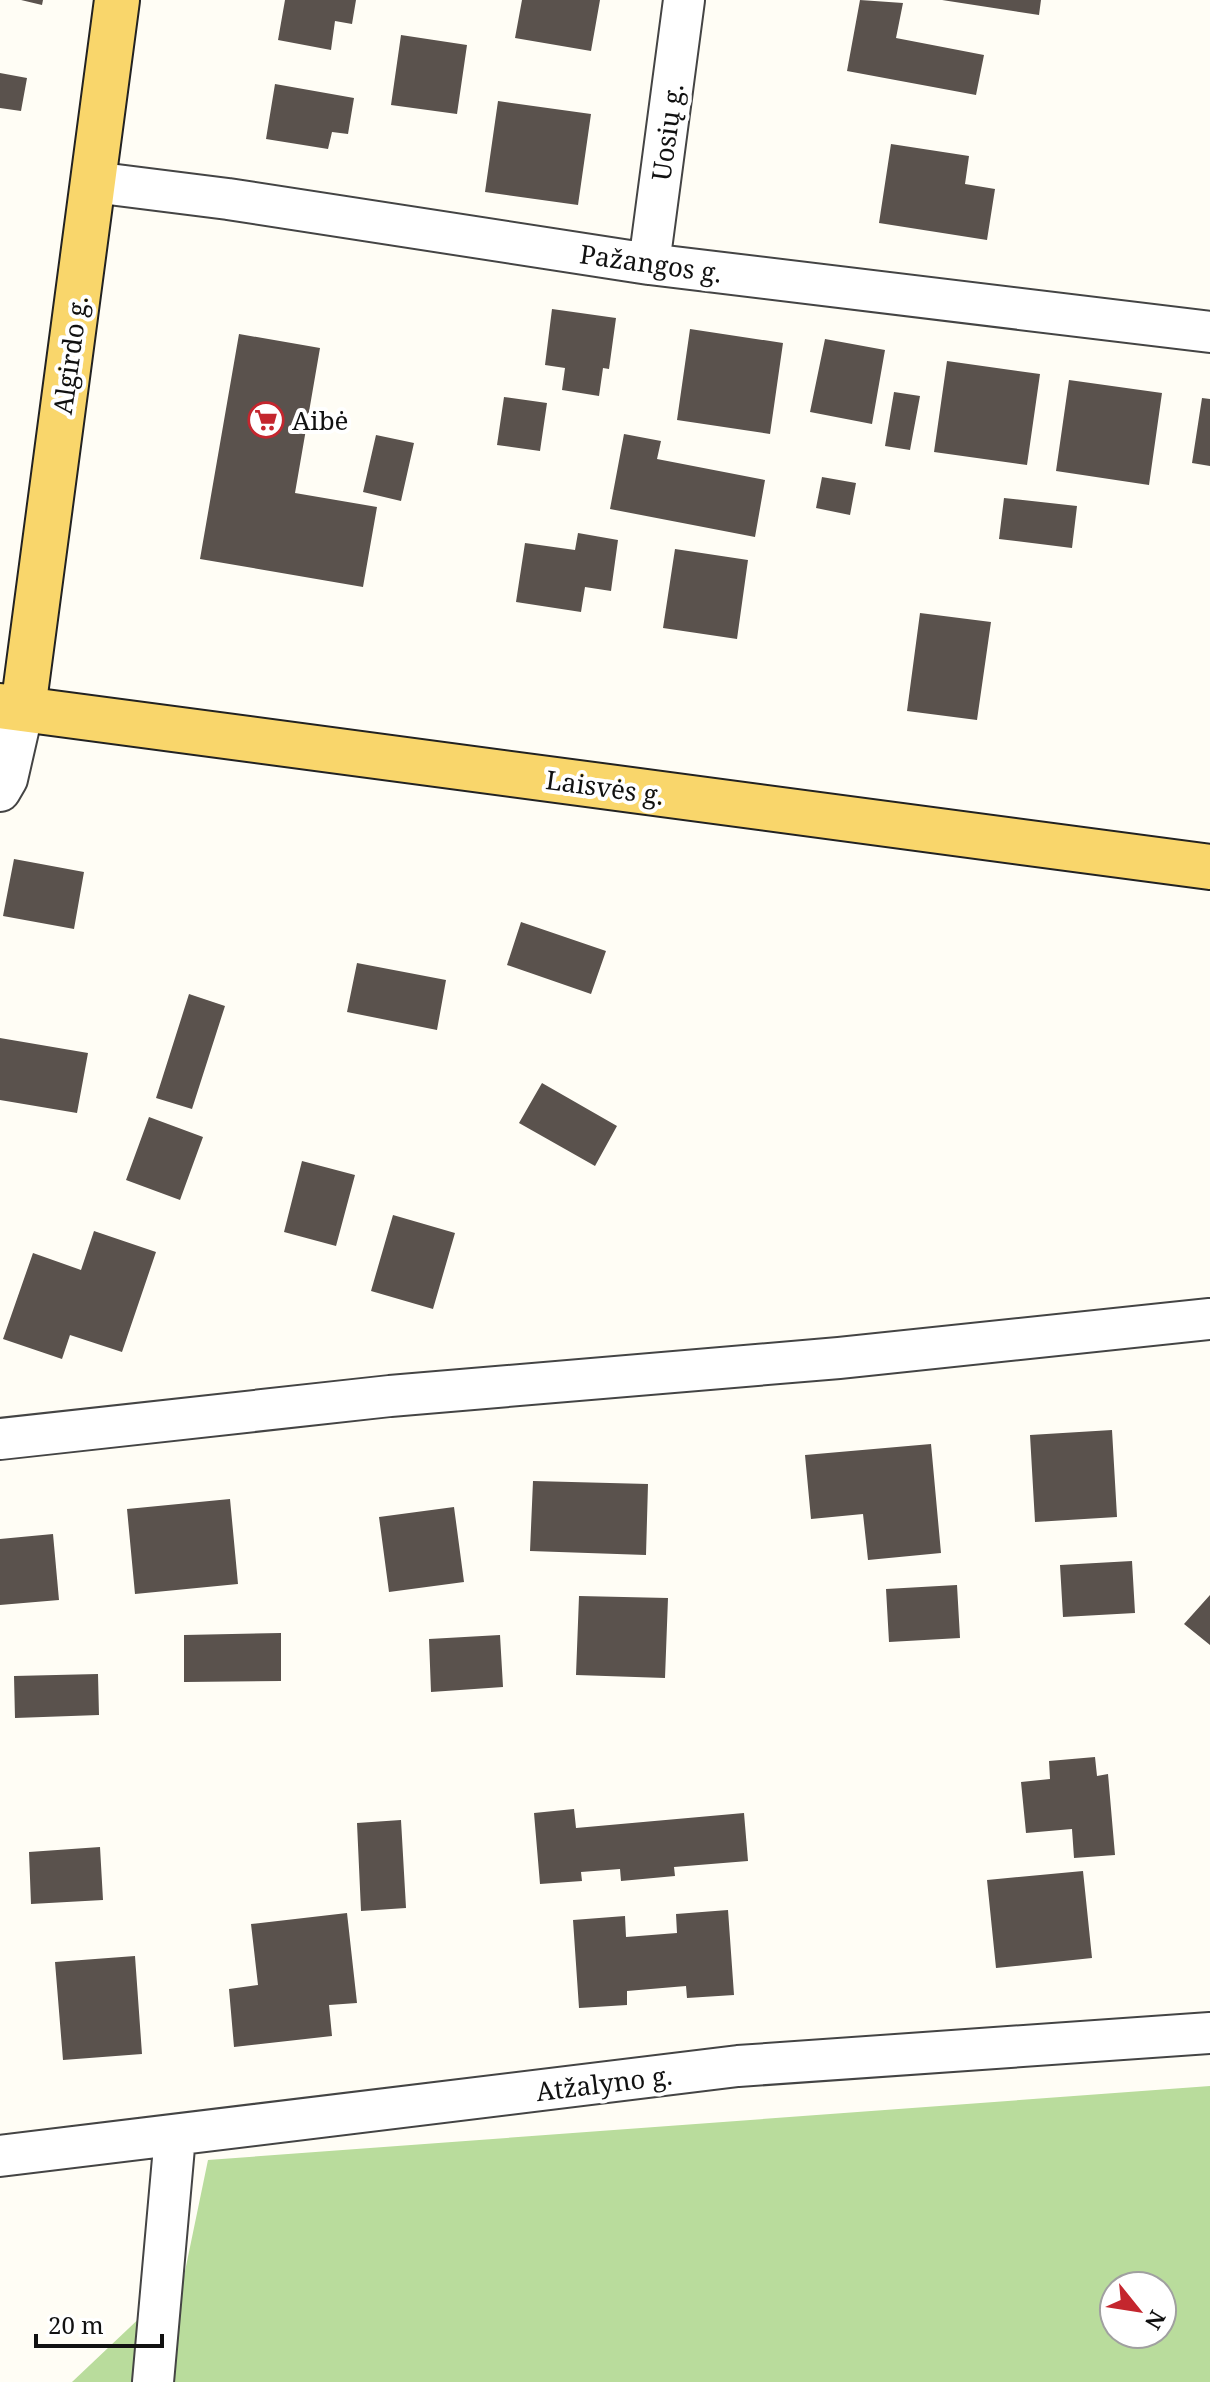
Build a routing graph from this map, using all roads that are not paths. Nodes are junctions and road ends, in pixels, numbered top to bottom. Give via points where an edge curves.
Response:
1 (117, 0) edge
2 (684, 0) edge
3 (93, 182) junction
4 (649, 264) junction
5 (1210, 332) edge
6 (11, 708) edge
7 (0, 791) edge
8 (1210, 867) edge
9 (1210, 1319) edge
10 (0, 1439) edge
11 (1210, 2033) edge
12 (175, 2136) junction
13 (0, 2156) edge
14 (153, 2382) edge

1 - 3 main road, Algirdo g.
2 - 4 street, Uosių g.
3 - 4 street, Pažangos g.
3 - 6 main road, Algirdo g.
4 - 5 street, Pažangos g.
6 - 7 street via 7,779
6 - 8 main road, Laisvės g.
9 - 10 street via 839,1358 390,1396
11 - 12 street, Atžalyno g. via 738,2066
12 - 13 street, Atžalyno g.
12 - 14 street

